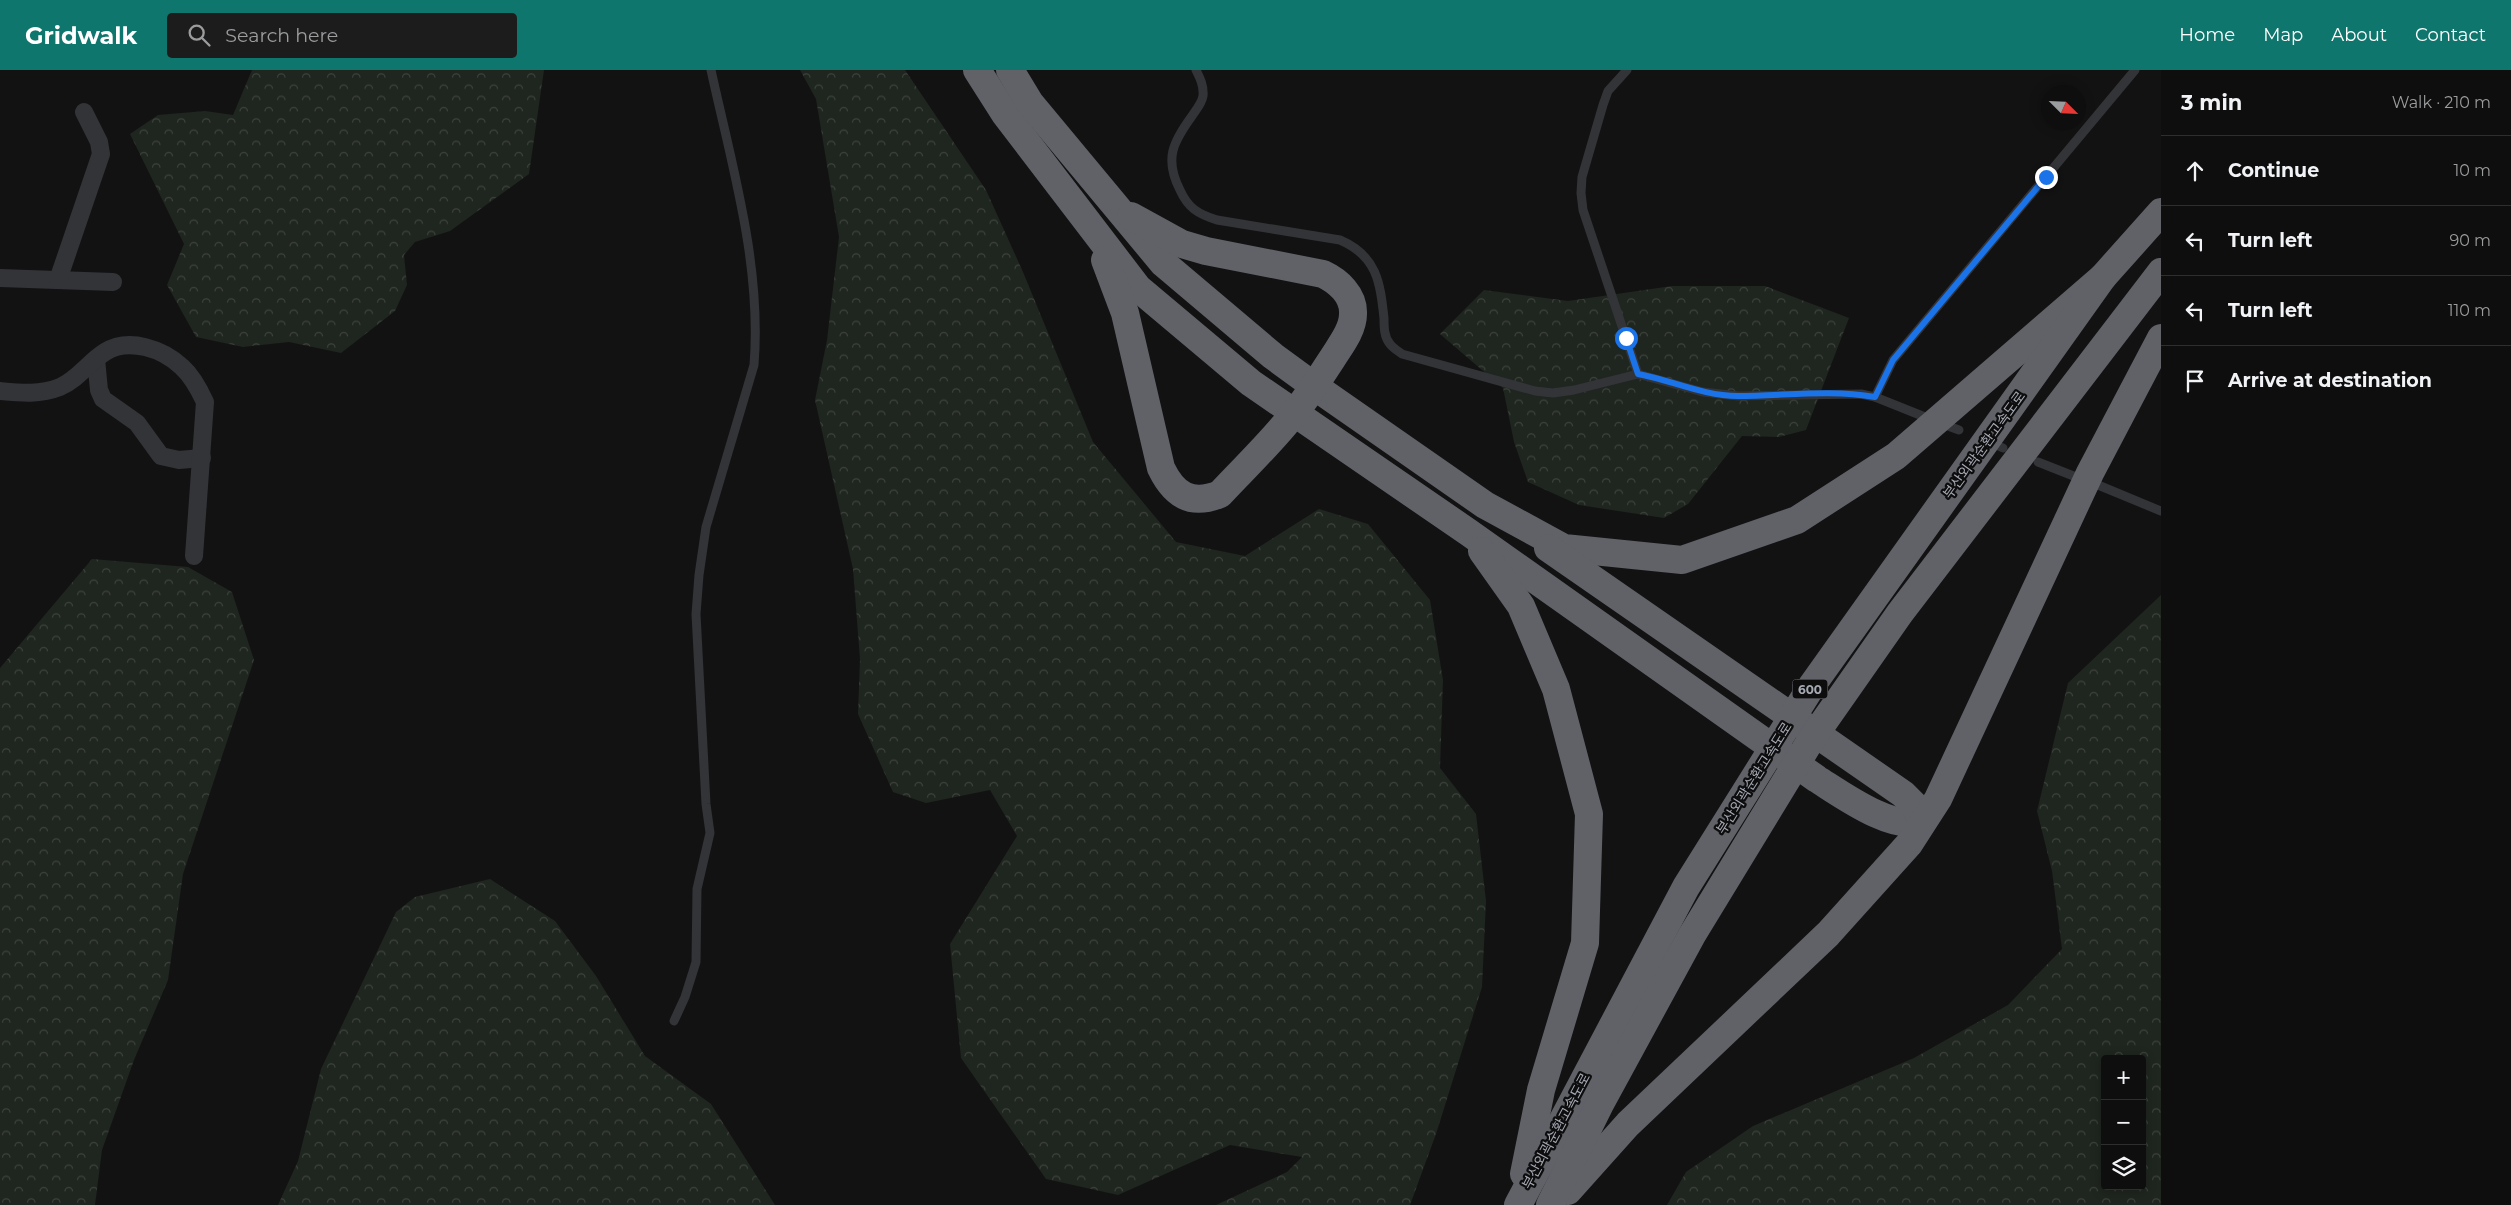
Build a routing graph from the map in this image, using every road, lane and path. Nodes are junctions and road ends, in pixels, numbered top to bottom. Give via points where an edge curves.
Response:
1 (711, 70) edge
2 (977, 70) edge
3 (1010, 70) edge
4 (1196, 70) edge
5 (1627, 70) edge
6 (2135, 70) edge
7 (84, 112) dead end
8 (1118, 209) junction
9 (2161, 212) edge
10 (1091, 226) junction
11 (2161, 272) edge
12 (2103, 277) junction
13 (0, 278) edge
14 (58, 280) junction
15 (113, 282) dead end
16 (2161, 338) edge
17 (96, 359) junction
18 (1638, 374) junction
19 (1314, 386) junction
20 (0, 391) edge
21 (1875, 397) junction
22 (1295, 413) junction
23 (1925, 417) dead end
24 (1948, 426) dead end
25 (1959, 430) dead end
26 (1994, 444) dead end
27 (2003, 448) dead end
28 (202, 458) junction
29 (2038, 462) dead end
30 (2076, 477) dead end
31 (2098, 486) dead end
32 (1485, 505) junction
33 (2161, 511) edge
34 (1468, 532) junction
35 (194, 556) dead end
36 (1922, 821) junction
37 (674, 1021) dead end
38 (1518, 1204) edge
39 (1550, 1205) edge
40 (1556, 1205) edge

1 - 37 lane via 741,205 755,305 756,338 754,365 706,526 699,575 696,614 710,833 697,889 696,962
2 - 10 highway via 1005,114
3 - 8 highway via 1030,103
4 - 18 lane via 1202,82 1203,98 1172,151 1171,167 1187,205 1201,215 1217,220 1340,240 1354,246 1372,266 1382,290 1385,335 1390,345 1402,354 1535,391 1553,393
5 - 18 lane via 1608,92 1582,178 1581,193 1583,210
6 - 21 lane via 1893,360
7 - 14 street via 99,142 101,154
8 - 19 highway via 1163,263 1273,356
8 - 19 highway via 1182,244 1314,271 1334,279 1345,290 1353,313 1342,344
9 - 12 highway, 부산외곽순환고속도로 / 600
10 - 22 highway via 1138,288 1251,383
10 - 22 highway via 1122,304 1160,468 1168,484 1180,494 1194,499 1206,500 1220,494
11 - 39 highway, 부산외곽순환고속도로 / 600 via 1900,613 1809,743 1692,936 1600,1104
12 - 32 highway via 1896,456 1797,520 1682,560 1564,548
12 - 38 highway, 부산외곽순환고속도로 / 600 via 1813,684 1686,887
13 - 14 street
14 - 15 street
16 - 36 highway via 2090,474 1938,799
17 - 20 street via 62,386 41,393
17 - 28 street via 103,399 137,423 161,456 179,460
17 - 28 street via 114,348 135,344 165,355 182,367 197,385 205,402
18 - 21 lane via 1703,392 1738,396 1845,393
19 - 22 highway
19 - 32 highway
21 - 23 lane
22 - 34 highway
24 - 25 lane
26 - 27 lane
28 - 35 street
29 - 30 lane
31 - 33 lane
32 - 36 highway via 1903,794 1914,805
34 - 36 highway via 1817,779 1850,800 1892,819 1907,823
34 - 38 highway via 1521,606 1556,689 1590,814 1584,942 1541,1090
36 - 40 highway via 1909,844 1828,934 1628,1124

